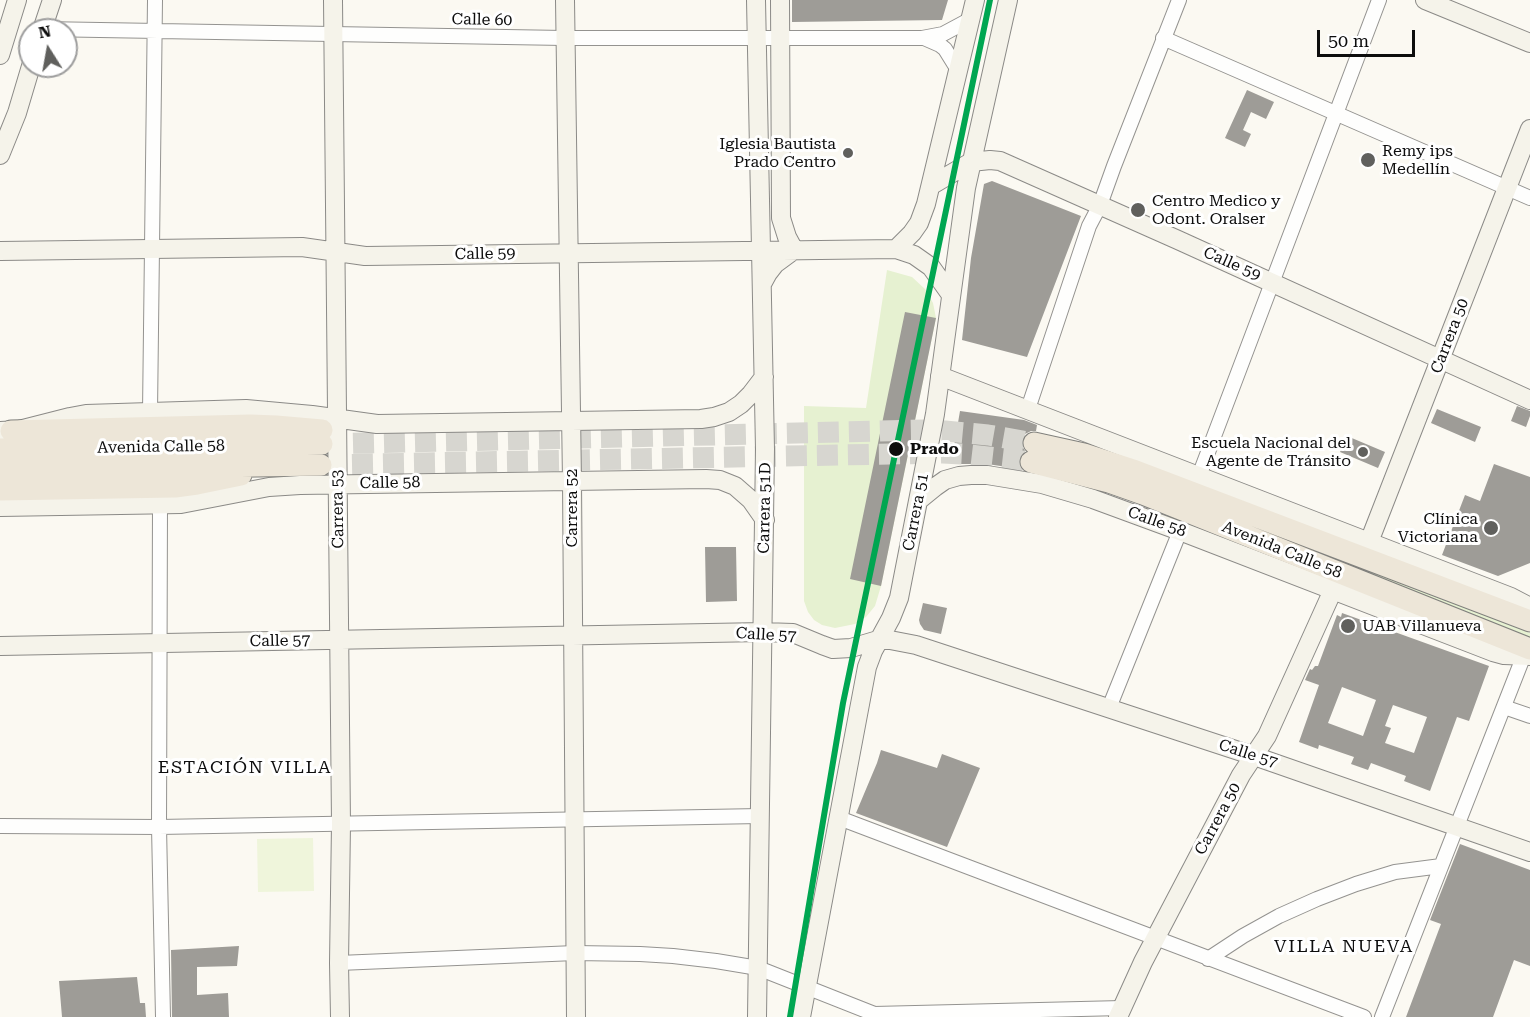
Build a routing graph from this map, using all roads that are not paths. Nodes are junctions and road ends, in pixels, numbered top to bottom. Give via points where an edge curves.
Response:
1 (17, 0) edge
2 (52, 0) edge
3 (154, 0) edge
4 (333, 0) edge
5 (565, 0) edge
6 (756, 0) edge
7 (780, 0) edge
8 (975, 0) edge
9 (1008, 0) edge
10 (1179, 0) edge
11 (1379, 0) edge
12 (1425, 0) edge
13 (46, 18) edge
14 (970, 19) junction
15 (4, 28) edge
16 (78, 30) edge
17 (154, 31) junction
18 (333, 34) junction
19 (564, 38) junction
20 (756, 38) junction
21 (780, 38) junction
22 (922, 38) junction
23 (1163, 38) junction
24 (1530, 43) edge
25 (0, 55) edge
26 (958, 70) junction
27 (27, 78) edge
28 (1336, 113) junction
29 (1530, 129) edge
30 (0, 154) edge
31 (971, 162) junction
32 (932, 185) junction
33 (1507, 188) junction
34 (1530, 198) edge
35 (1100, 205) junction
36 (152, 249) junction
37 (896, 249) junction
38 (762, 250) junction
39 (794, 250) junction
40 (0, 251) edge
41 (335, 252) junction
42 (568, 253) junction
43 (1272, 282) junction
44 (762, 284) junction
45 (951, 295) junction
46 (1440, 359) junction
47 (940, 376) junction
48 (764, 377) junction
49 (1530, 400) edge
50 (1028, 410) junction
51 (150, 412) junction
52 (571, 421) junction
53 (3, 434) edge
54 (325, 439) junction
55 (285, 465) junction
56 (0, 470) edge
57 (1198, 476) junction
58 (572, 481) junction
59 (338, 484) junction
60 (0, 490) edge
61 (919, 500) junction
62 (160, 505) junction
63 (0, 507) edge
64 (765, 520) junction
65 (1180, 531) junction
66 (1369, 542) junction
67 (1333, 590) junction
68 (1530, 607) edge
69 (1530, 621) edge
70 (763, 632) junction
71 (573, 636) junction
72 (339, 640) junction
73 (879, 640) junction
74 (159, 643) junction
75 (0, 646) edge
76 (1528, 652) edge
77 (1504, 706) junction
78 (1110, 708) junction
79 (1530, 716) edge
80 (1254, 756) junction
81 (760, 816) junction
82 (839, 818) junction
83 (574, 819) junction
84 (341, 824) junction
85 (0, 826) edge
86 (1457, 826) junction
87 (159, 827) junction
88 (1530, 852) edge
89 (1441, 866) junction
90 (1155, 939) junction
91 (575, 953) junction
92 (1208, 958) junction
93 (339, 963) junction
94 (758, 968) junction
95 (807, 987) junction
96 (1120, 1012) edge
97 (878, 1016) edge
98 (163, 1017) edge
99 (340, 1017) edge
100 (576, 1017) edge
101 (757, 1017) edge
102 (801, 1017) edge
103 (1364, 1017) edge
104 (1382, 1017) edge

1 - 15 street
2 - 13 street
3 - 17 street
4 - 18 street, Carrera 53
5 - 19 street, Carrera 52
6 - 20 street, Carrera 51D
7 - 21 street
8 - 14 street
9 - 31 street, Carrera 51
10 - 23 street
11 - 28 street
12 - 24 street
14 - 22 street, Calle 60 via 943,34
14 - 26 street
15 - 25 street
16 - 17 street, Calle 60
17 - 18 street, Calle 60
17 - 36 street
18 - 19 street, Calle 60
18 - 41 street, Carrera 53
19 - 20 street, Calle 60
19 - 42 street, Carrera 52
20 - 21 street, Calle 60
20 - 38 street, Carrera 51D
21 - 22 street, Calle 60
21 - 39 street via 781,218
22 - 26 street via 945,49
23 - 28 street
23 - 35 street
26 - 32 street
27 - 30 street
28 - 33 street
28 - 43 street
29 - 33 street, Carrera 50
31 - 32 street, Calle 59
31 - 35 street, Calle 59 via 1000,161
31 - 45 street, Carrera 51
32 - 37 street via 919,223
33 - 34 street
33 - 46 street, Carrera 50
35 - 43 street, Calle 59
35 - 50 street via 1089,226
36 - 40 street, Calle 59
36 - 41 street, Calle 59 via 302,247
36 - 51 street
37 - 39 street, Calle 59
37 - 45 street, Calle 59 via 932,267
38 - 39 street, Calle 59
38 - 42 street, Calle 59
38 - 44 street, Carrera 51D
39 - 44 street via 775,264
41 - 42 street, Calle 59 via 365,256
41 - 54 street, Carrera 53
42 - 52 street, Carrera 52
43 - 46 street, Calle 59
43 - 57 street
44 - 48 street, Carrera 51D
45 - 47 street, Carrera 51
46 - 49 street, Calle 59
46 - 66 street, Carrera 50
47 - 50 street
47 - 61 street, Carrera 51
48 - 52 street via 741,404 714,417
48 - 64 street, Carrera 51D
50 - 57 street
51 - 53 street via 78,415
51 - 54 street via 252,410
52 - 54 street via 376,424
52 - 58 street, Carrera 52
53 - 54 main road via 250,425 276,426
54 - 55 main road, Avenida Calle 58
54 - 59 street, Carrera 53
55 - 56 main road, Avenida Calle 58
55 - 60 main road via 175,487
57 - 66 street
58 - 59 street, Calle 58
58 - 64 street, Calle 58 via 720,480 744,492
58 - 71 street, Carrera 52
59 - 62 street, Calle 58 via 269,487 197,502
59 - 72 street, Carrera 53
61 - 65 street, Calle 58 via 945,480 987,475 1069,491
61 - 73 street, Carrera 51 via 899,598
62 - 63 street, Calle 58
62 - 74 street
64 - 70 street, Carrera 51D
65 - 67 street, Calle 58
65 - 78 street
66 - 68 street
67 - 76 street, Calle 58 via 1493,652
67 - 80 street, Carrera 50 via 1267,736
69 - 76 main road, Avenida Calle 58 via 1136,471 1084,454 1033,453
70 - 71 street, Calle 57
70 - 73 street, Calle 57 via 793,633 833,648 851,648
70 - 81 street, Carrera 51D
71 - 72 street, Calle 57
71 - 83 street, Carrera 52
72 - 74 street, Calle 57
72 - 84 street, Carrera 53
73 - 78 street, Calle 57 via 916,645
73 - 82 street, Carrera 51 via 867,667
74 - 75 street, Calle 57
74 - 87 street
76 - 77 street
77 - 79 street
77 - 86 street
78 - 80 street, Calle 57
80 - 86 street, Calle 57
80 - 90 street, Carrera 50
81 - 83 street
81 - 94 street, Carrera 51D
82 - 90 street
82 - 95 street, Carrera 51
83 - 84 street
83 - 91 street, Carrera 52
84 - 87 street
84 - 93 street, Carrera 53
85 - 87 street
86 - 88 street, Calle 57
86 - 89 street
87 - 98 street
89 - 92 street via 1395,873 1317,899 1279,916
89 - 104 street
90 - 92 street
90 - 96 street, Carrera 50
91 - 93 street
91 - 94 street via 673,956
91 - 100 street, Carrera 52
92 - 103 street
93 - 99 street, Carrera 53
94 - 95 street
94 - 101 street, Carrera 51D
95 - 97 street
95 - 102 street, Carrera 51
96 - 97 street

